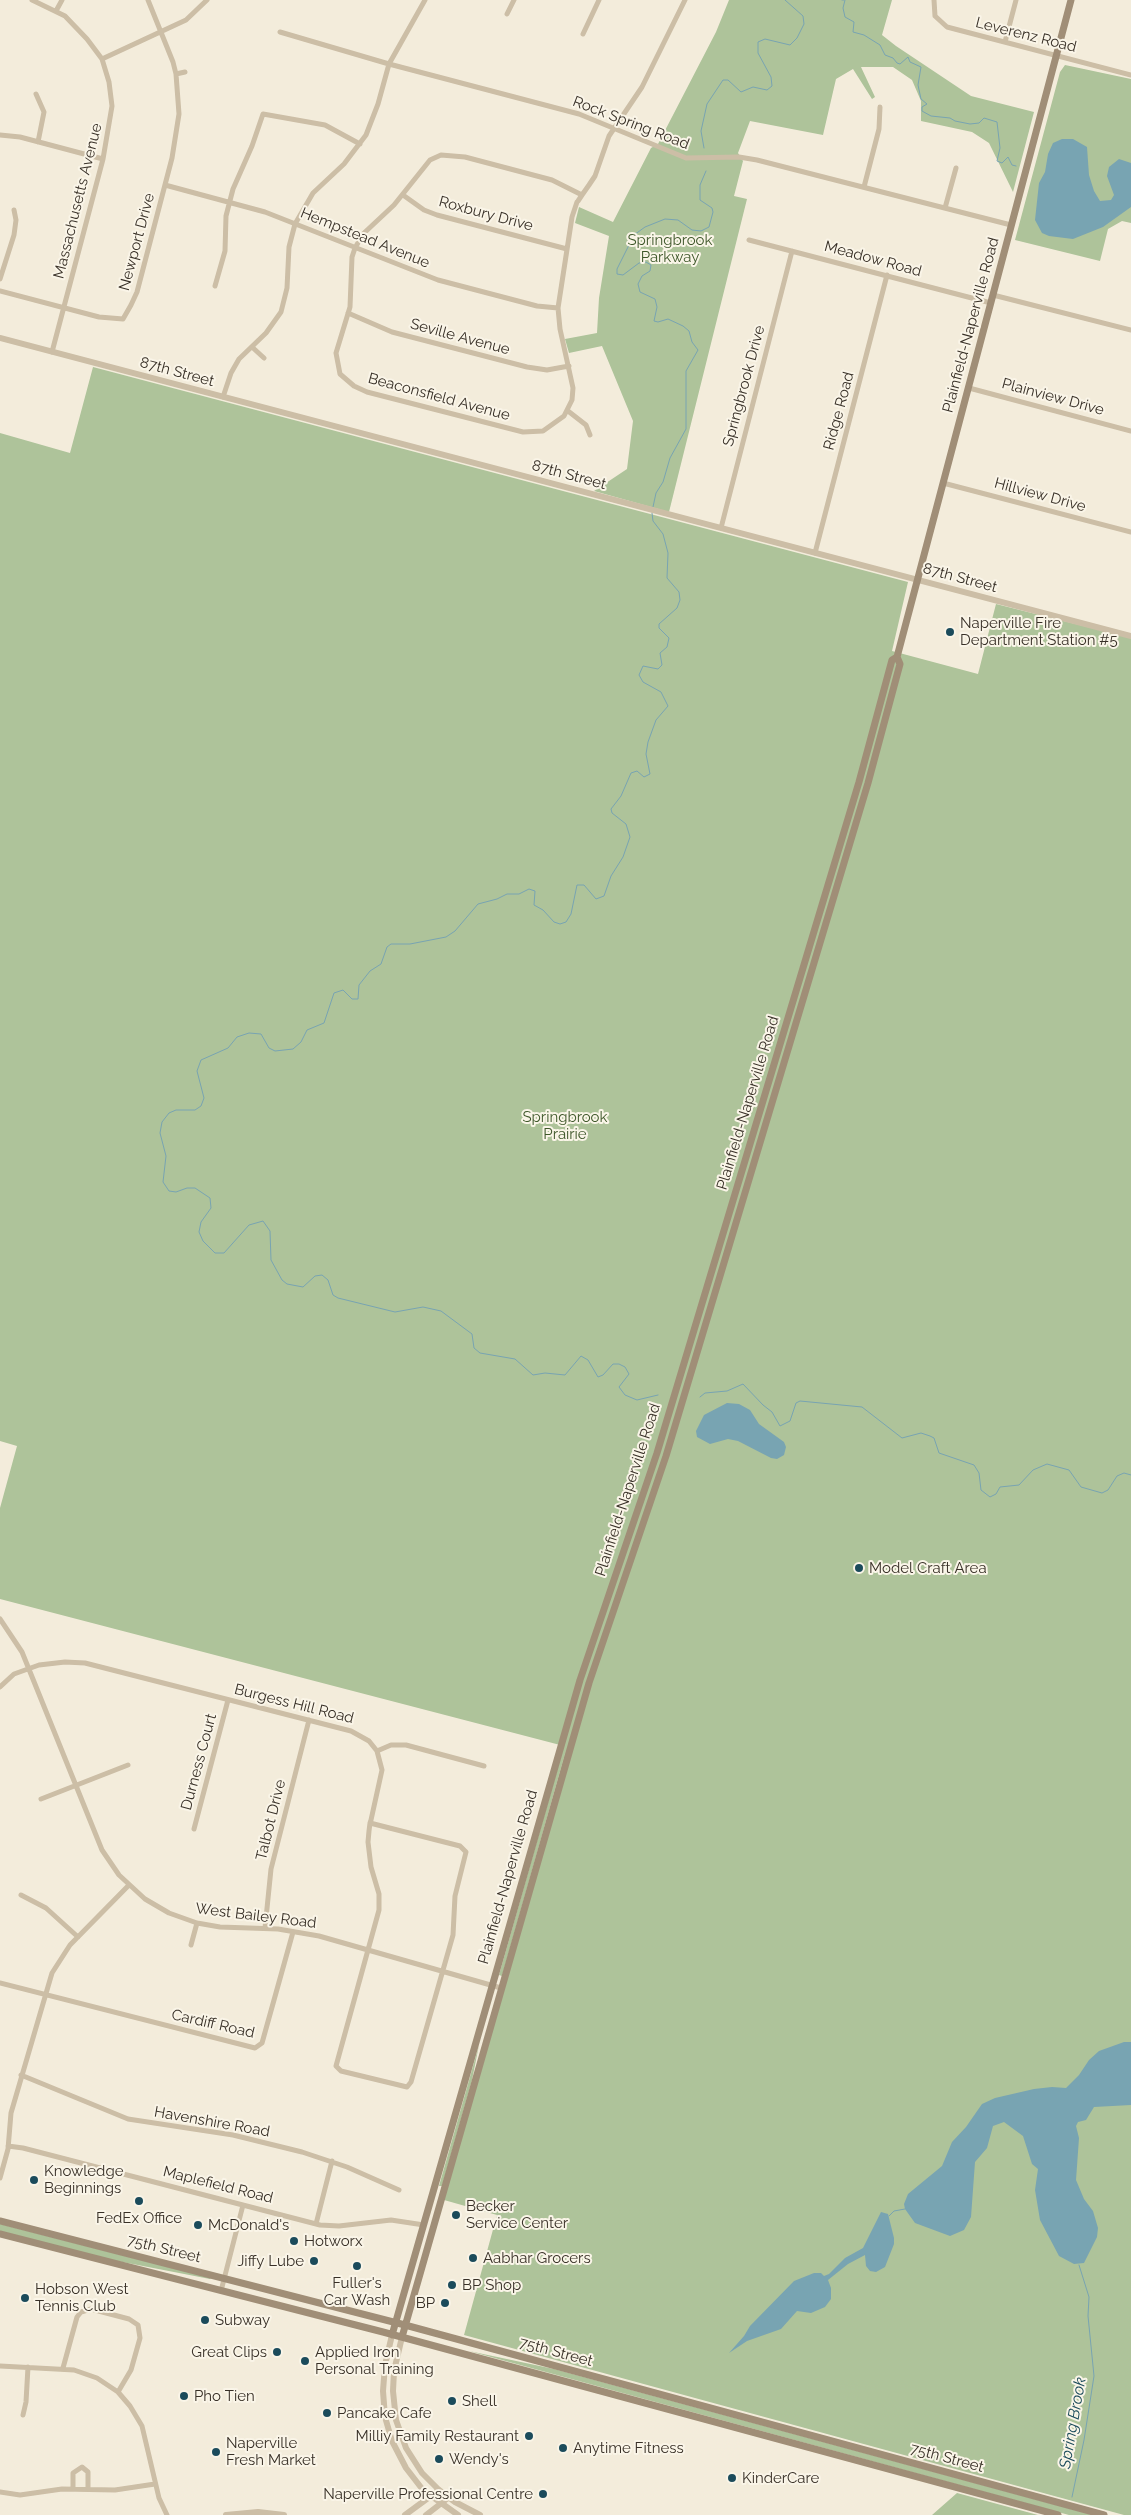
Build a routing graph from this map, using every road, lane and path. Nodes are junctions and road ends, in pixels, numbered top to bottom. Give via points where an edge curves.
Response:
1 (32, 0) edge
2 (62, 0) edge
3 (148, 0) edge
4 (207, 0) edge
5 (425, 0) edge
6 (514, 0) edge
7 (599, 0) edge
8 (685, 0) edge
9 (934, 0) edge
10 (1016, 0) edge
11 (1071, 0) edge
12 (56, 11) junction
13 (508, 14) dead end
14 (161, 32) junction
15 (280, 32) dead end
16 (583, 34) dead end
17 (1005, 42) junction
18 (1056, 55) junction
19 (102, 59) junction
20 (389, 64) junction
21 (185, 72) dead end
22 (176, 74) junction
23 (1131, 75) edge
24 (36, 94) dead end
25 (880, 107) dead end
26 (613, 128) junction
27 (0, 134) edge
28 (38, 142) junction
29 (360, 144) junction
30 (103, 159) junction
31 (956, 168) dead end
32 (165, 185) junction
33 (864, 188) junction
34 (403, 194) junction
35 (582, 195) junction
36 (230, 202) junction
37 (946, 208) junction
38 (14, 210) dead end
39 (295, 224) junction
40 (1011, 225) junction
41 (750, 240) dead end
42 (355, 248) junction
43 (567, 249) junction
44 (792, 251) junction
45 (887, 275) junction
46 (0, 280) edge
47 (215, 286) dead end
48 (0, 291) edge
49 (993, 294) junction
50 (991, 303) junction
51 (64, 308) junction
52 (558, 308) junction
53 (348, 313) junction
54 (1131, 330) edge
55 (0, 338) edge
56 (252, 347) junction
57 (52, 352) junction
58 (264, 358) dead end
59 (569, 366) junction
60 (969, 388) junction
61 (223, 397) junction
62 (568, 411) junction
63 (1131, 431) edge
64 (590, 435) dead end
65 (943, 483) junction
66 (721, 528) junction
67 (1131, 532) edge
68 (815, 552) junction
69 (918, 579) junction
70 (1131, 636) edge
71 (897, 657) junction
72 (0, 1619) edge
73 (29, 1668) junction
74 (0, 1687) edge
75 (228, 1700) junction
76 (309, 1720) junction
77 (377, 1751) junction
78 (128, 1765) dead end
79 (484, 1766) dead end
80 (75, 1785) junction
81 (41, 1799) dead end
82 (370, 1823) junction
83 (194, 1829) dead end
84 (129, 1885) junction
85 (21, 1895) dead end
86 (197, 1923) junction
87 (265, 1928) junction
88 (293, 1932) junction
89 (78, 1937) junction
90 (191, 1945) dead end
91 (368, 1950) junction
92 (443, 1971) junction
93 (0, 1983) edge
94 (492, 1986) junction
95 (501, 1988) junction
96 (45, 1994) junction
97 (22, 2075) junction
98 (8, 2146) junction
99 (332, 2161) junction
100 (0, 2178) edge
101 (400, 2190) dead end
102 (243, 2205) junction
103 (0, 2221) edge
104 (316, 2224) junction
105 (424, 2225) junction
106 (0, 2234) edge
107 (224, 2278) junction
108 (220, 2291) junction
109 (396, 2323) junction
110 (405, 2326) junction
111 (392, 2335) junction
112 (402, 2337) junction
113 (0, 2366) edge
114 (28, 2367) junction
115 (63, 2368) junction
116 (118, 2392) junction
117 (23, 2415) dead end
118 (155, 2484) junction
119 (73, 2489) junction
120 (88, 2489) junction
121 (440, 2490) junction
122 (0, 2492) edge
123 (432, 2498) junction
124 (448, 2498) junction
125 (440, 2504) junction
126 (167, 2515) edge
127 (226, 2515) edge
128 (284, 2515) edge
129 (405, 2515) edge
130 (426, 2515) edge
131 (458, 2515) edge
132 (480, 2515) edge
133 (1058, 2515) edge
134 (1104, 2515) edge

1 - 12 street, Massachusetts Avenue
2 - 12 street
3 - 14 street, Newport Drive
4 - 14 street via 186,20
5 - 20 street
6 - 13 street
7 - 16 street
8 - 26 street via 642,87
9 - 17 street, Leverenz Road via 935,16 942,24
10 - 17 street
11 - 18 main road, Plainfield-Naperville Road
12 - 19 street, Massachusetts Avenue via 81,31
14 - 19 street
14 - 22 street, Newport Drive
15 - 20 street, Rock Spring Road
17 - 18 street, Leverenz Road
18 - 23 street, Leverenz Road
18 - 40 main road, Plainfield-Naperville Road
19 - 30 street, Massachusetts Avenue via 112,106
20 - 26 street, Rock Spring Road via 579,114
20 - 29 street via 375,114
21 - 22 street
22 - 32 street, Newport Drive via 177,138
24 - 28 street via 44,112
25 - 33 street via 880,124
26 - 33 street, Rock Spring Road via 686,158 738,157
26 - 35 street via 595,176
27 - 28 street
28 - 30 street
29 - 36 street via 325,125 263,114
29 - 39 street via 338,171 313,193
30 - 51 street, Massachusetts Avenue
31 - 37 street
32 - 36 street, Hempstead Avenue
32 - 51 street, Newport Drive via 137,292 123,319
33 - 37 street, Rock Spring Road
34 - 35 street via 425,164 435,156 448,154 552,180
34 - 42 street via 363,234
34 - 43 street, Roxbury Drive via 429,212
35 - 43 street via 572,217
36 - 39 street, Hempstead Avenue
36 - 47 street via 226,216 225,251
37 - 40 street, Rock Spring Road
38 - 46 street via 14,235
39 - 42 street, Hempstead Avenue
39 - 56 street via 281,312
40 - 49 main road, Plainfield-Naperville Road
41 - 44 street, Meadow Road
42 - 52 street, Hempstead Avenue via 438,280 536,306
42 - 53 street, Beaconsfield Avenue
43 - 52 street
44 - 45 street, Meadow Road
44 - 66 street, Springbrook Drive
45 - 50 street, Meadow Road
45 - 68 street, Ridge Road
48 - 51 street, Newport Drive
49 - 50 main road, Plainfield-Naperville Road
49 - 54 street
50 - 60 main road, Plainfield-Naperville Road
51 - 57 street, Massachusetts Avenue
52 - 59 street
53 - 59 street, Seville Avenue via 392,332 528,367 546,370
53 - 62 street, Beaconsfield Avenue via 338,345 337,362 340,374 359,389 530,433 549,428
55 - 57 street, 87th Street
56 - 58 street
56 - 61 street via 239,360
57 - 61 street, 87th Street
59 - 62 street via 573,394
60 - 63 street, Plainview Drive
60 - 65 main road, Plainfield-Naperville Road
61 - 66 street, 87th Street
62 - 64 street via 586,425
65 - 67 street, Hillview Drive
65 - 69 main road, Plainfield-Naperville Road
66 - 68 street, 87th Street
68 - 69 street, 87th Street
69 - 70 street, 87th Street
69 - 71 main road, Plainfield-Naperville Road
71 - 94 main road, Plainfield-Naperville Road via 892,660 859,782 657,1453 574,1699
71 - 95 main road, Plainfield-Naperville Road via 900,664 858,819 669,1447 589,1683
72 - 73 street, West Bailey Road via 16,1641
73 - 74 street, Burgess Hill Road via 14,1674
73 - 75 street, Burgess Hill Road via 55,1662 84,1663
73 - 80 street, West Bailey Road
75 - 76 street, Burgess Hill Road
75 - 83 street, Durness Court
76 - 77 street, Burgess Hill Road via 359,1734
76 - 87 street, Talbot Drive via 271,1869
77 - 79 street via 400,1744
77 - 82 street via 382,1774
78 - 80 street
80 - 81 street
80 - 84 street, West Bailey Road via 102,1850
82 - 91 street via 369,1854 380,1903
82 - 92 street via 465,1850 455,1896 453,1935
84 - 86 street, West Bailey Road via 159,1908
84 - 89 street
85 - 89 street via 46,1908
86 - 87 street, West Bailey Road
86 - 90 street
87 - 88 street, West Bailey Road
88 - 91 street, West Bailey Road
88 - 96 street, Cardiff Road via 258,2047
89 - 96 street via 56,1966
91 - 92 street, West Bailey Road
91 - 92 street via 336,2063 342,2071 402,2087 409,2086
92 - 94 street, West Bailey Road
93 - 96 street
94 - 95 street, West Bailey Road
94 - 105 main road, Plainfield-Naperville Road
95 - 110 main road, Plainfield-Naperville Road
96 - 97 street
97 - 98 street via 11,2113
97 - 99 street, Havenshire Road via 128,2119 246,2138
98 - 100 street
98 - 102 street, Maplefield Road
99 - 101 street, Havenshire Road
99 - 104 street
102 - 104 street, Maplefield Road
102 - 107 street
103 - 107 main road, 75th Street
104 - 105 street, Maplefield Road via 339,2226 396,2220
105 - 109 main road, Plainfield-Naperville Road
106 - 108 main road, 75th Street
107 - 108 street
107 - 109 main road, 75th Street
108 - 111 main road, 75th Street
109 - 110 main road, 75th Street
109 - 111 main road, Plainfield-Naperville Road
110 - 112 main road, Plainfield-Naperville Road
110 - 134 main road, 75th Street
111 - 112 main road, 75th Street
111 - 123 street via 383,2385 387,2426 406,2468
112 - 121 street via 393,2382 396,2420 414,2460
112 - 133 main road, 75th Street
113 - 114 street
114 - 115 street
114 - 117 street
115 - 116 street via 90,2375
115 - 116 street via 80,2312 91,2309 129,2319 138,2325 140,2338 131,2370
116 - 118 street via 142,2426
118 - 120 street via 115,2490
118 - 126 street
119 - 120 street
119 - 120 street via 73,2473 82,2467 88,2472
119 - 122 street via 20,2494
121 - 123 street
121 - 124 street
123 - 125 street
123 - 129 street
124 - 125 street
124 - 132 street
125 - 130 street
125 - 131 street
127 - 128 street via 258,2512

